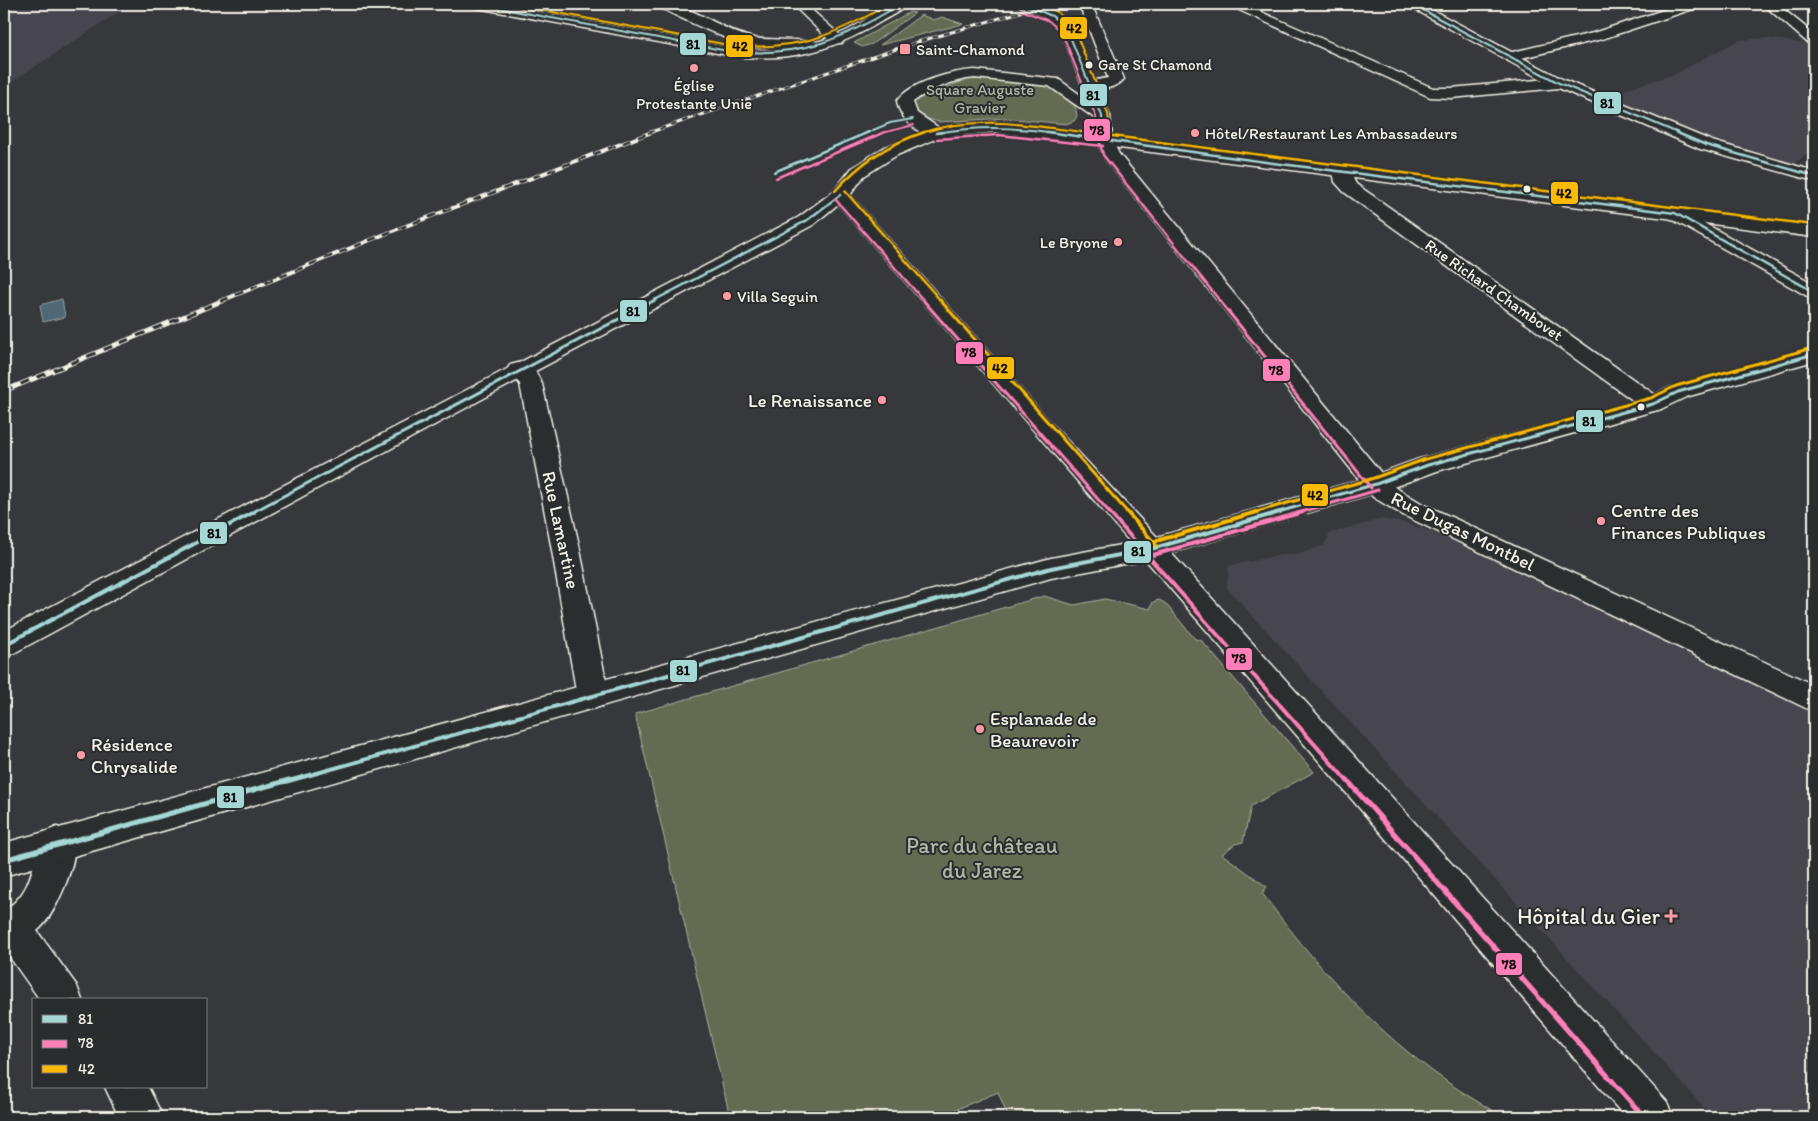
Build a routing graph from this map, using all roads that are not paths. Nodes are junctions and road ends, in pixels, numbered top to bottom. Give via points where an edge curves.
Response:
1 (477, 4) edge
2 (663, 4) edge
3 (798, 4) edge
4 (901, 4) edge
5 (1023, 4) edge
6 (1091, 4) edge
7 (1233, 4) edge
8 (1412, 4) edge
9 (1694, 4) edge
10 (1768, 4) edge
11 (888, 8) edge
12 (837, 40) junction
13 (1813, 40) dead end
14 (749, 42) junction
15 (818, 45) junction
16 (733, 52) junction
17 (1509, 56) junction
18 (1559, 83) junction
19 (1098, 84) junction
20 (1102, 116) junction
21 (936, 134) junction
22 (1104, 140) junction
23 (1342, 172) junction
24 (1814, 176) edge
25 (840, 195) junction
26 (1675, 214) junction
27 (1814, 231) edge
28 (1814, 292) edge
29 (1814, 354) edge
30 (518, 370) junction
31 (1653, 404) junction
32 (1376, 484) junction
33 (1151, 549) junction
34 (4, 646) edge
35 (593, 696) junction
36 (1814, 699) edge
37 (57, 844) junction
38 (4, 860) edge
39 (8, 929) edge
40 (61, 998) edge
41 (127, 1088) edge
42 (142, 1117) edge
43 (1652, 1117) edge

1 - 16 main road
2 - 14 main road
3 - 12 main road
4 - 11 main road
5 - 19 main road via 1052,16 1067,29
6 - 19 main road via 1085,5 1116,79
7 - 18 main road via 1430,92 1450,94
8 - 17 main road
9 - 17 main road via 1597,36
10 - 13 main road
11 - 12 main road
12 - 15 main road
14 - 15 main road via 778,46
14 - 16 main road
15 - 16 main road via 782,55
17 - 18 main road
18 - 24 main road via 1706,145
19 - 20 main road
20 - 21 main road via 1052,82 968,74 919,90 908,97 905,105 913,118
20 - 22 main road
21 - 22 main road via 959,128 995,127
21 - 25 main road via 872,162 853,177
22 - 23 main road
22 - 32 main road, Rue Dugas Montbel via 1111,155
23 - 26 main road
23 - 31 main road, Rue Richard Chambovet via 1344,182 1354,190
25 - 30 main road via 806,220
25 - 33 main road
26 - 27 main road
26 - 28 main road
29 - 31 main road via 1678,392
30 - 34 main road
30 - 35 main road, Rue Lamartine via 527,376 531,384
31 - 32 main road via 1428,465
32 - 33 main road
32 - 36 main road, Rue Dugas Montbel via 1412,509
33 - 35 main road via 1051,568
33 - 43 main road
35 - 37 main road
37 - 38 main road
37 - 39 main road via 47,887 39,905
39 - 40 main road
41 - 42 main road

